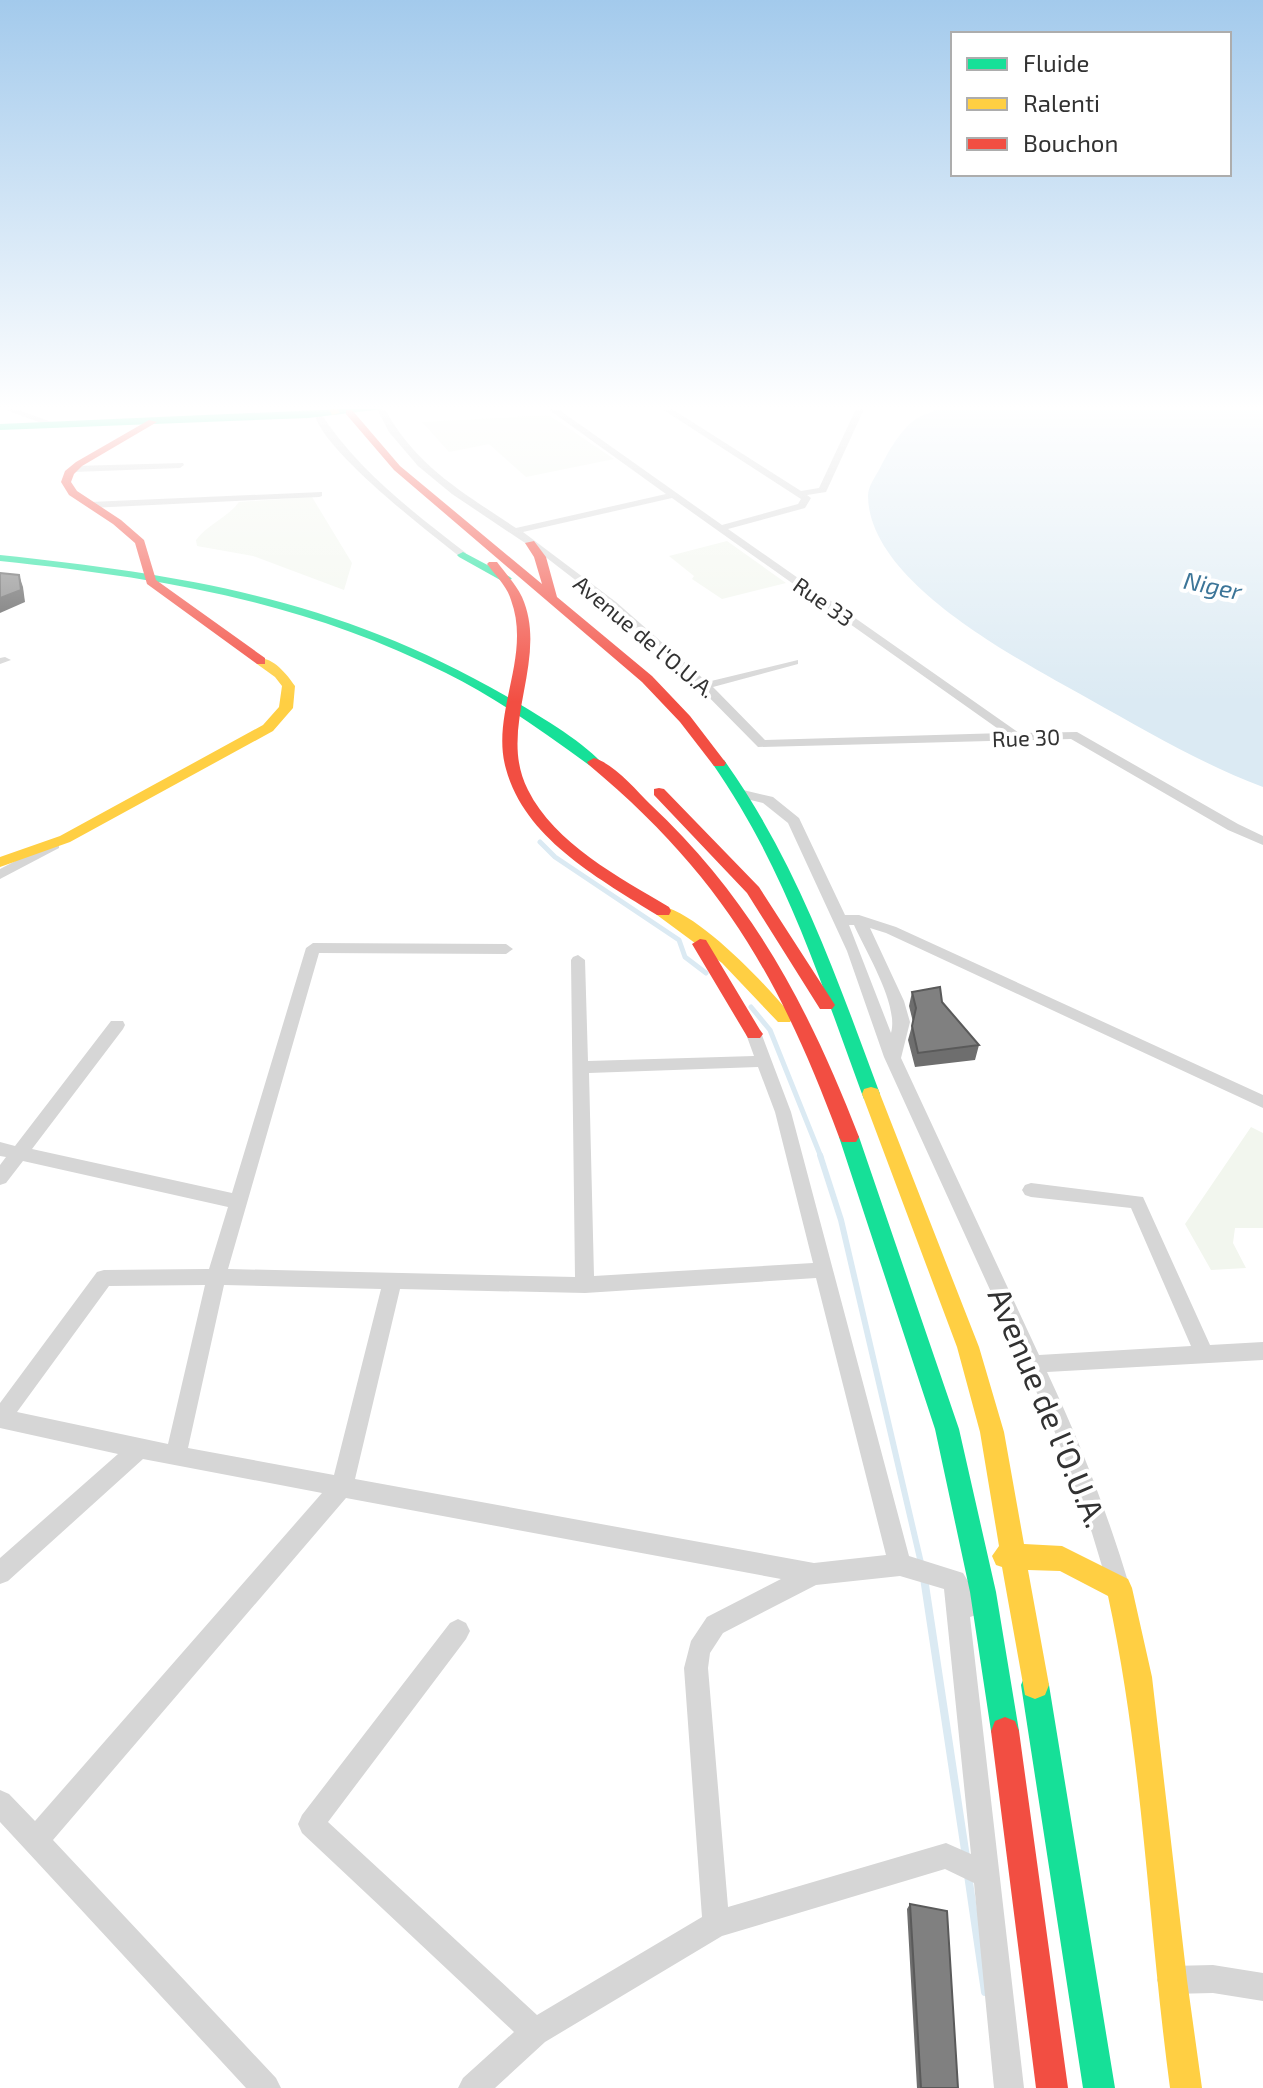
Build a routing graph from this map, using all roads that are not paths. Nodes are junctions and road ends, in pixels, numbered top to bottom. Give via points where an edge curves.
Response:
1 (92, 506) edge
2 (408, 506) edge
3 (430, 506) edge
4 (443, 506) edge
5 (478, 506) edge
6 (632, 506) edge
7 (689, 506) edge
8 (798, 506) edge
9 (720, 528) junction
10 (523, 537) junction
11 (0, 549) edge
12 (463, 555) joint
13 (0, 558) edge
14 (126, 565) junction
15 (171, 571) junction
16 (508, 580) junction
17 (551, 597) junction
18 (467, 658) dead end
19 (794, 662) dead end
20 (501, 676) dead end
21 (707, 685) junction
22 (535, 695) dead end
23 (1018, 738) junction
24 (762, 744) joint
25 (644, 779) dead end
26 (743, 794) junction
27 (65, 839) junction
28 (1263, 841) edge
29 (0, 862) edge
30 (0, 875) edge
31 (849, 920) junction
32 (685, 923) junction
33 (506, 949) dead end
34 (578, 960) dead end
35 (117, 1025) dead end
36 (754, 1034) joint
37 (853, 1047) junction
38 (764, 1061) junction
39 (580, 1067) junction
40 (820, 1068) junction
41 (1263, 1102) edge
42 (0, 1149) edge
43 (19, 1153) junction
44 (0, 1178) edge
45 (1031, 1190) dead end
46 (238, 1202) junction
47 (824, 1270) junction
48 (216, 1277) junction
49 (392, 1282) junction
50 (585, 1285) junction
51 (1263, 1351) edge
52 (1204, 1354) junction
53 (1033, 1364) junction
54 (0, 1418) edge
55 (139, 1449) junction
56 (176, 1455) junction
57 (342, 1486) junction
58 (974, 1555) junction
59 (1013, 1557) junction
60 (900, 1565) junction
61 (0, 1573) edge
62 (814, 1574) junction
63 (955, 1581) junction
64 (1119, 1588) junction
65 (458, 1631) dead end
66 (990, 1635) junction
67 (0, 1803) edge
68 (35, 1841) junction
69 (985, 1875) junction
70 (716, 1924) junction
71 (1171, 1980) junction
72 (1263, 1987) edge
73 (535, 2032) junction
74 (266, 2088) edge
75 (473, 2088) edge
76 (1009, 2088) edge
77 (1052, 2088) edge
78 (1099, 2088) edge
79 (1186, 2088) edge

1 - 27 main road via 140,542 151,582 280,674 289,686 289,699 277,722 262,733
2 - 12 street
3 - 16 main road
4 - 17 main road
5 - 10 street, Avenue de l'O.U.A.
6 - 10 street
7 - 9 street, Rue 33
8 - 9 street
9 - 23 street, Rue 33
10 - 17 main road via 540,557
10 - 21 street, Avenue de l'O.U.A.
11 - 14 main road
12 - 16 main road
13 - 14 main road
14 - 15 main road
15 - 18 main road via 258,583 315,599
15 - 40 main road via 306,607 442,661 538,720 616,779 660,819 745,921
16 - 32 main road via 526,630 525,674 508,743 524,797 580,856
17 - 26 main road via 647,679
19 - 21 street
20 - 22 main road
21 - 24 street, Avenue de l'O.U.A.
23 - 24 street, Rue 30
23 - 28 street, Rue 30 via 1073,735
25 - 37 main road via 753,890
26 - 31 street, Avenue de l'O.U.A. via 768,800 794,821
26 - 37 main road via 806,915
27 - 29 main road
27 - 30 street
31 - 41 street via 891,930
31 - 53 street, Avenue de l'O.U.A. via 854,951 892,1057
32 - 36 main road
32 - 40 main road via 748,974
33 - 46 street via 313,948
34 - 39 street
35 - 43 street
36 - 38 street
37 - 59 main road, Avenue de l'O.U.A. via 968,1347 992,1432
38 - 39 street
38 - 47 street via 783,1112
39 - 50 street
40 - 58 main road via 871,1195 946,1427
42 - 43 street
43 - 44 street
43 - 46 street
45 - 52 street via 1137,1202
46 - 48 street
47 - 50 street
47 - 60 street
48 - 49 street
48 - 54 street via 104,1278
48 - 56 street
49 - 50 street
49 - 57 street
51 - 52 street
52 - 53 street
53 - 64 street, Avenue de l'O.U.A. via 1067,1437
54 - 55 street
55 - 56 street
55 - 61 street
56 - 57 street
57 - 62 street
57 - 68 street
58 - 59 main road
58 - 63 street
58 - 66 main road
59 - 64 main road via 1062,1559
59 - 78 main road, Avenue de l'O.U.A.
60 - 62 street
60 - 63 street
62 - 70 street via 715,1625 699,1649 696,1668
63 - 66 street
63 - 69 street
64 - 71 main road, Avenue de l'O.U.A. via 1139,1677
65 - 73 street via 311,1824
66 - 77 main road
67 - 68 street
68 - 74 street
69 - 70 street via 946,1856
69 - 76 street
70 - 73 street
71 - 72 street via 1213,1979
71 - 79 main road, Avenue de l'O.U.A.
73 - 75 street

